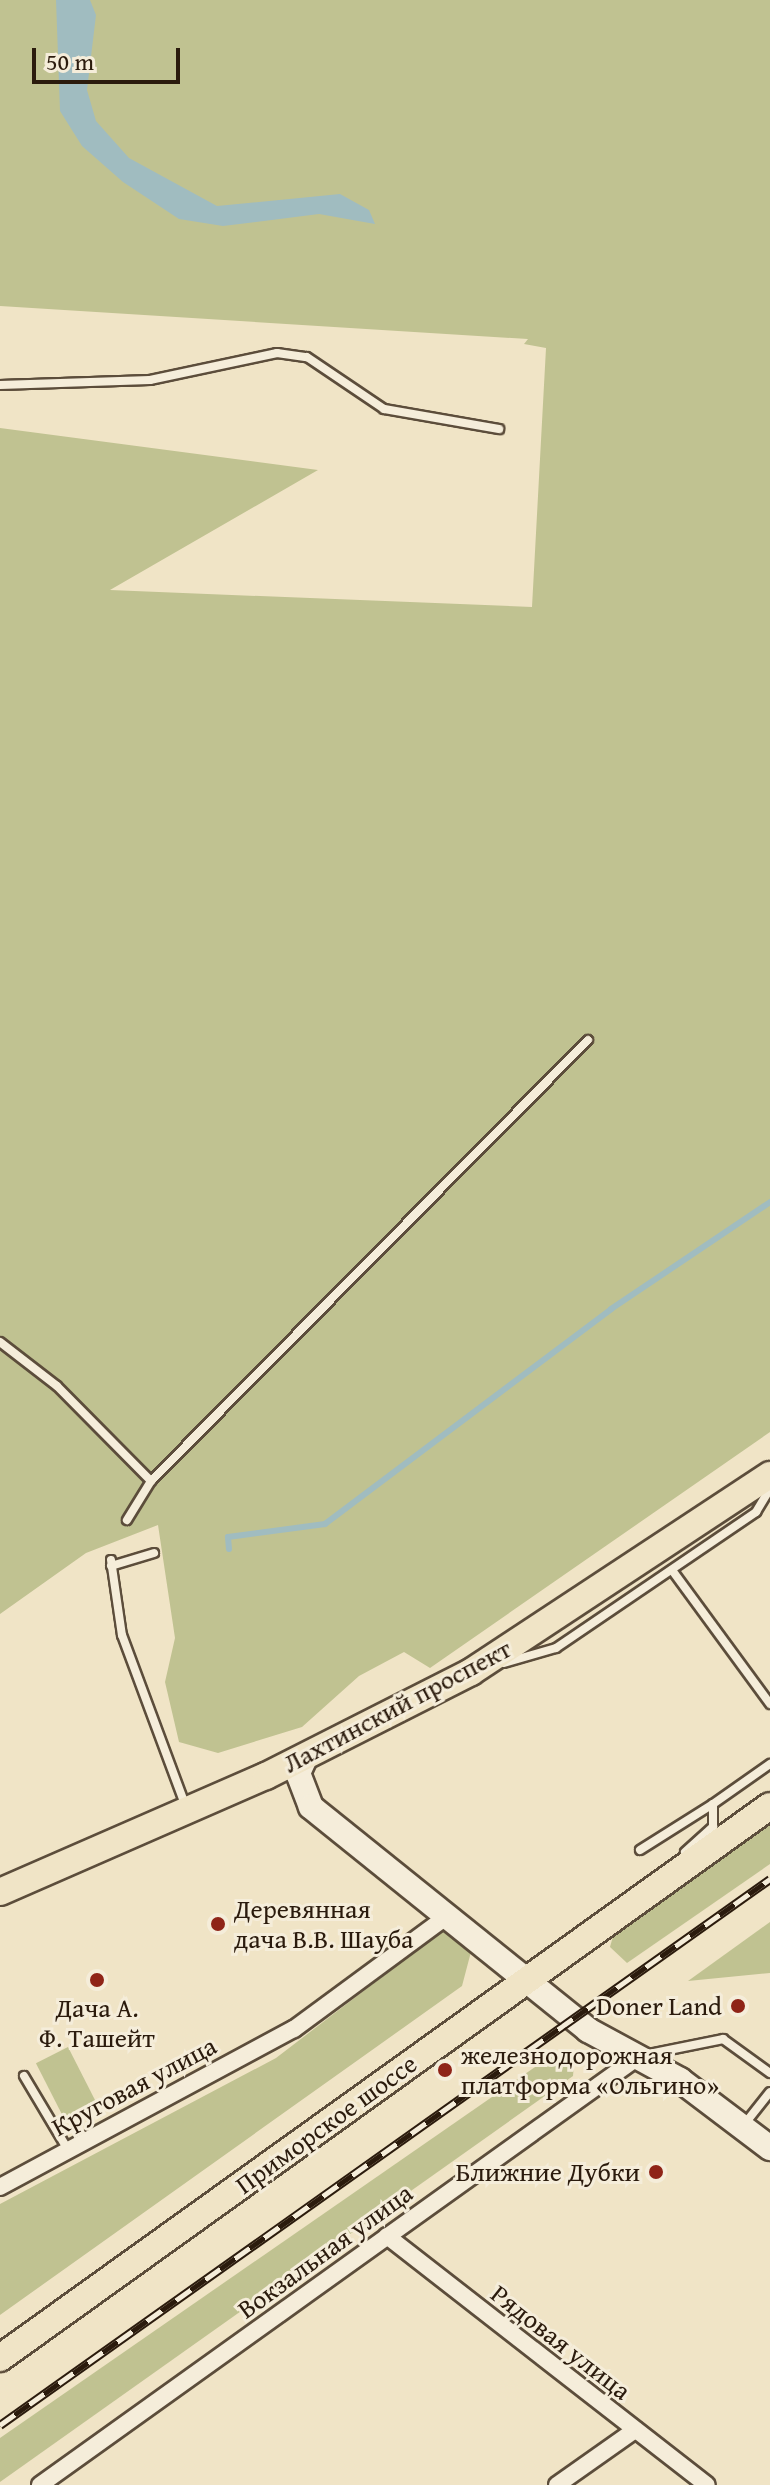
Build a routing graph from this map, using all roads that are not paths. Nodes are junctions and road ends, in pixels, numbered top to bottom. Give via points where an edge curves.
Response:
1 (0, 385) edge
2 (499, 429) dead end
3 (588, 1040) dead end
4 (0, 1342) edge
5 (770, 1475) edge
6 (151, 1481) junction
7 (770, 1489) edge
8 (127, 1520) dead end
9 (154, 1553) dead end
10 (672, 1570) junction
11 (471, 1672) junction
12 (770, 1704) edge
13 (305, 1758) junction
14 (770, 1764) edge
15 (713, 1804) junction
16 (770, 1806) edge
17 (187, 1809) junction
18 (640, 1850) dead end
19 (0, 1892) edge
20 (612, 1916) junction
21 (446, 1917) junction
22 (526, 1981) junction
23 (638, 2057) junction
24 (770, 2073) edge
25 (24, 2076) dead end
26 (770, 2092) edge
27 (743, 2127) junction
28 (67, 2148) junction
29 (770, 2148) edge
30 (0, 2187) edge
31 (387, 2236) junction
32 (0, 2358) edge
33 (635, 2430) junction
34 (40, 2485) edge
35 (557, 2485) edge
36 (707, 2485) edge

1 - 2 lane via 150,380 277,353 307,357 384,409
3 - 6 lane
4 - 6 lane via 57,1386
5 - 11 main road, Лахтинский проспект
6 - 8 lane
7 - 10 lane via 756,1512
9 - 17 lane via 111,1563 122,1635
10 - 11 lane via 556,1648
10 - 12 lane
11 - 13 main road, Лахтинский проспект
13 - 17 main road, Лахтинский проспект
13 - 21 main road via 298,1773 311,1807
14 - 15 lane
15 - 18 lane
15 - 20 lane via 713,1827
16 - 20 main road, Приморское шоссе
17 - 19 main road, Лахтинский проспект
20 - 22 main road, Приморское шоссе
21 - 22 main road
21 - 28 street, Круговая улица via 294,2029
22 - 23 main road via 588,2030
22 - 32 main road, Приморское шоссе
23 - 24 lane via 723,2039
23 - 27 main road
23 - 31 street, Вокзальная улица
25 - 28 lane
26 - 27 lane
27 - 29 main road
28 - 30 street, Круговая улица
31 - 33 street, Рядовая улица
31 - 34 street, Вокзальная улица
33 - 35 street
33 - 36 street, Рядовая улица

